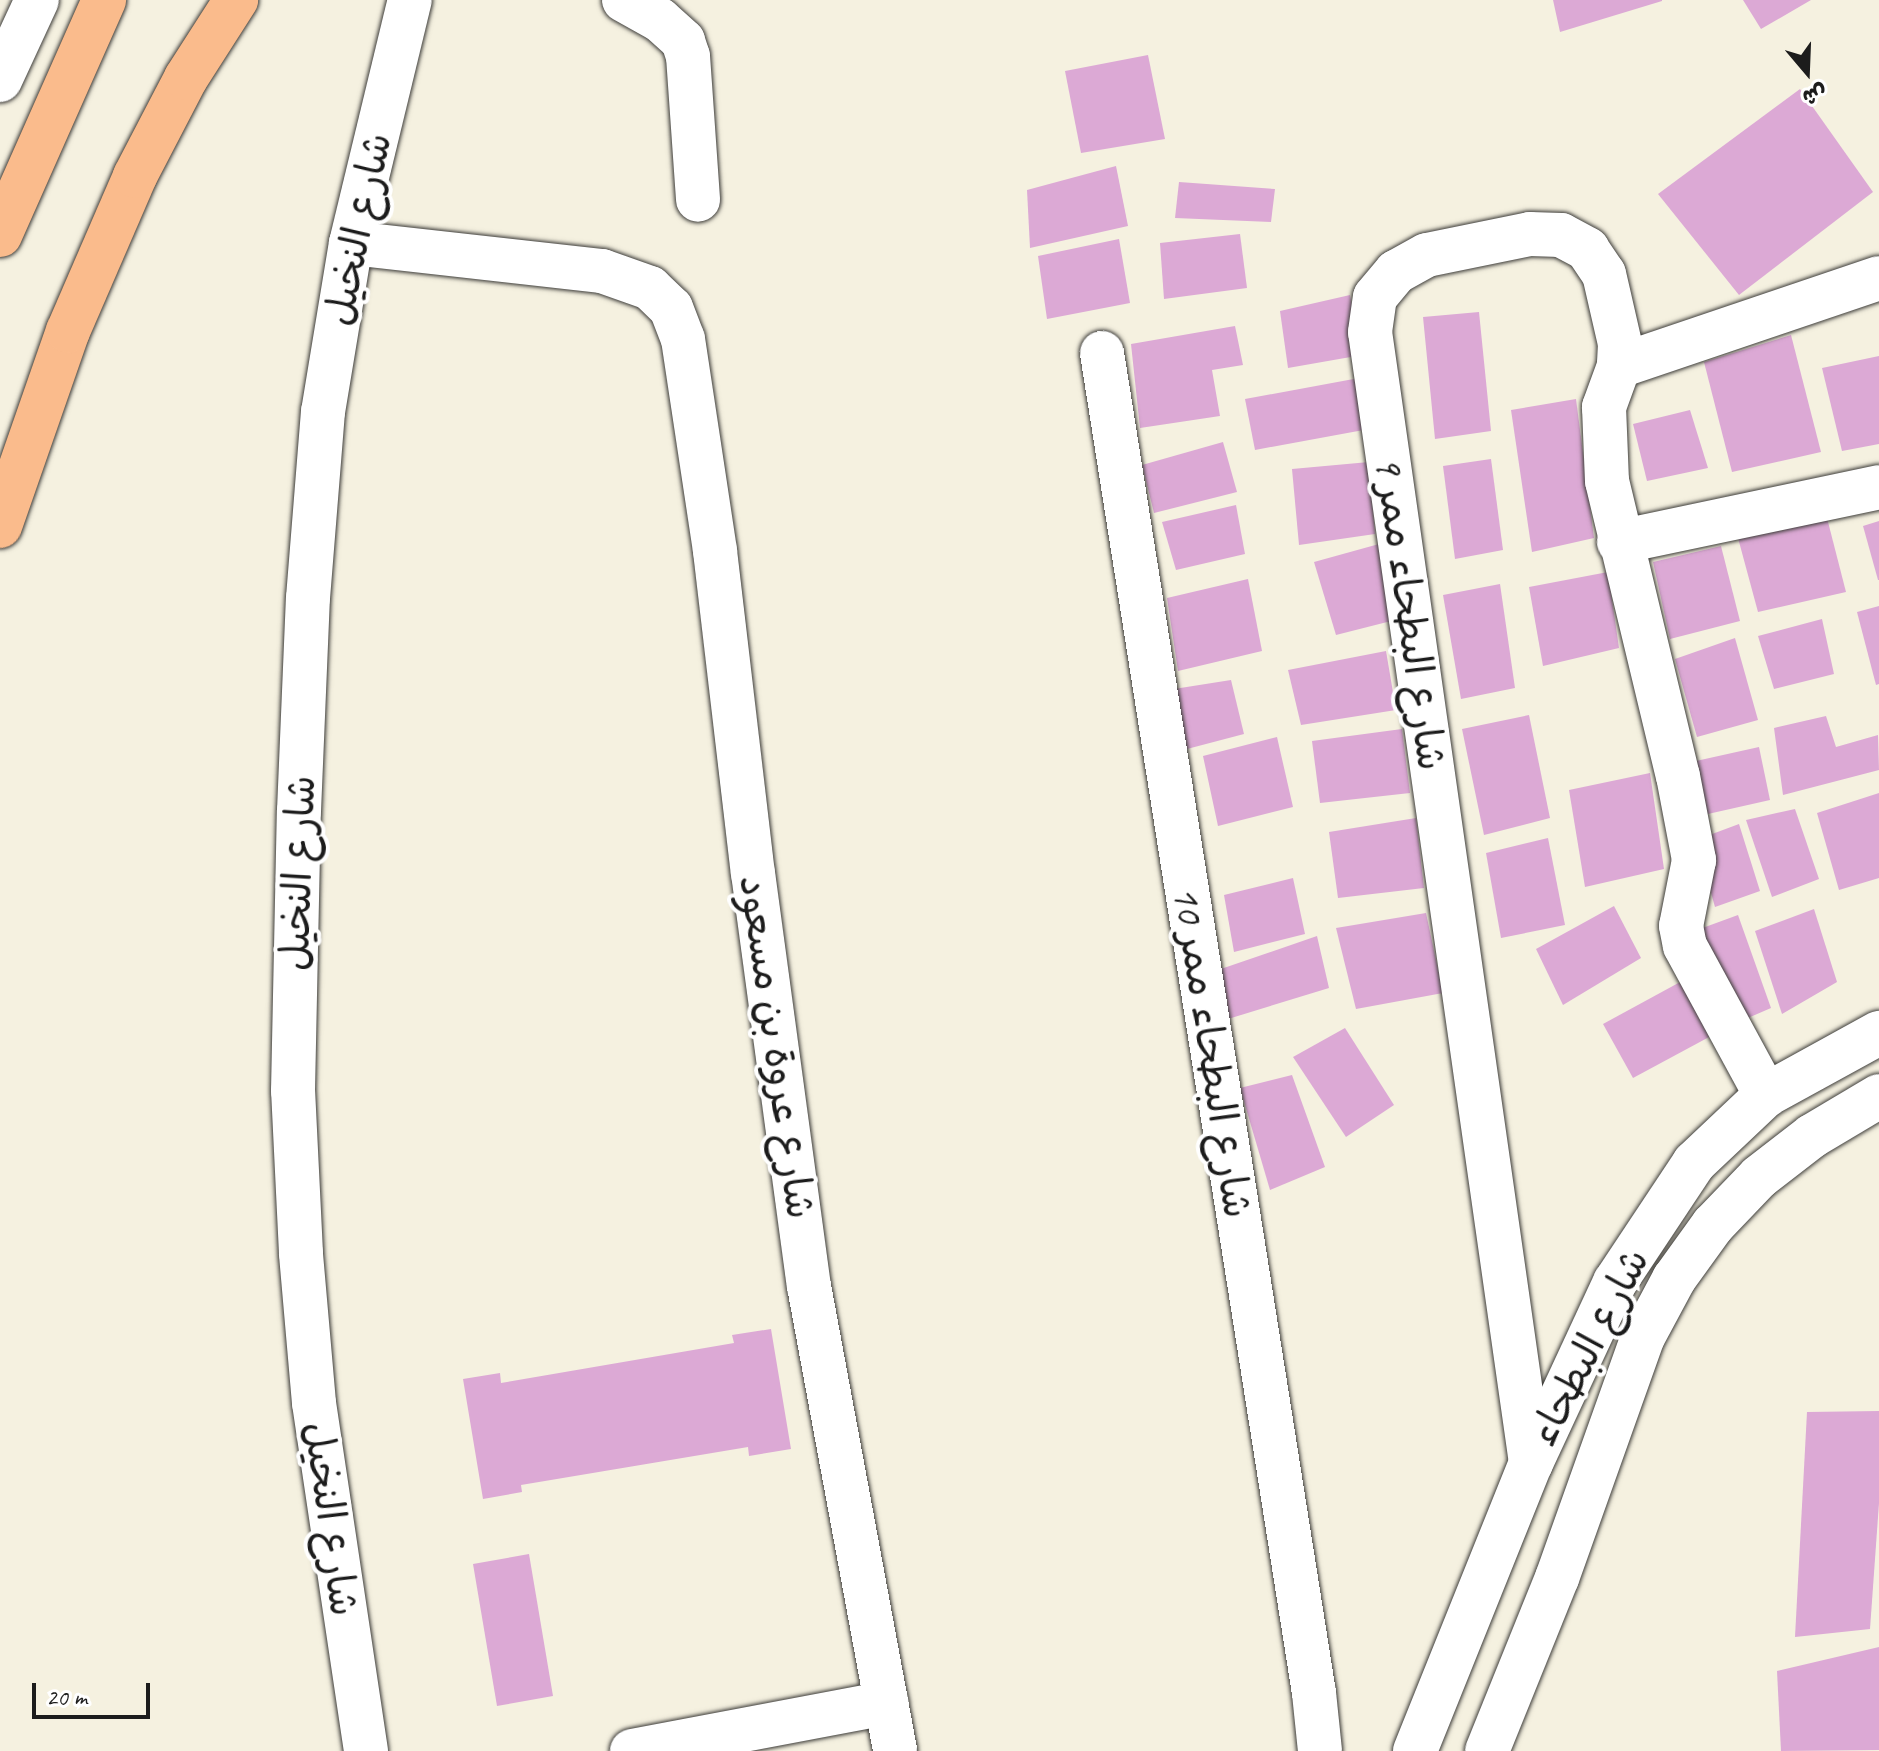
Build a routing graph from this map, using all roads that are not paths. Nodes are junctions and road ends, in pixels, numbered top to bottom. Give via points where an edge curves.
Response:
1 (12, 0) edge
2 (37, 0) edge
3 (104, 0) edge
4 (236, 0) edge
5 (410, 0) edge
6 (624, 0) edge
7 (0, 26) edge
8 (0, 80) edge
9 (698, 200) dead end
10 (0, 235) edge
11 (351, 243) junction
12 (1879, 278) edge
13 (1102, 353) dead end
14 (1619, 366) junction
15 (1879, 487) edge
16 (0, 526) edge
17 (1619, 542) junction
18 (1879, 1033) edge
19 (1766, 1095) junction
20 (1879, 1096) edge
21 (1531, 1463) junction
22 (887, 1703) junction
23 (366, 1751) edge
24 (632, 1751) edge
25 (895, 1751) edge
26 (1320, 1751) edge
27 (1415, 1751) edge
28 (1487, 1751) edge

1 - 7 street
2 - 8 street
3 - 10 main road
4 - 16 main road via 186,78 135,176 68,331
5 - 11 street, شارع النخيل
6 - 9 street via 660,20 683,41
11 - 22 street, شارع عروة بن مسعود via 602,271 650,288 671,308 683,339 809,1286
11 - 23 street, شارع النخيل via 323,412 308,598 293,1091 314,1403
12 - 14 street
13 - 26 street, شارع البطحاء ممر 10
14 - 17 street, شارع البطحاء ممر 9 via 1602,429
14 - 21 street, شارع البطحاء ممر 9 via 1617,326 1604,274 1587,249 1561,235 1530,234 1427,255 1396,272 1375,297 1370,332
15 - 17 street
17 - 19 street, شارع البطحاء ممر 9 via 1694,860 1682,908 1685,946
18 - 19 street, شارع البطحاء
19 - 21 street, شارع البطحاء via 1694,1163 1615,1282
20 - 28 street, شارع البطحاء via 1812,1136 1759,1177 1713,1225 1674,1279 1643,1337 1557,1578
21 - 27 street, شارع البطحاء
22 - 24 street
22 - 25 street, شارع عروة بن مسعود

